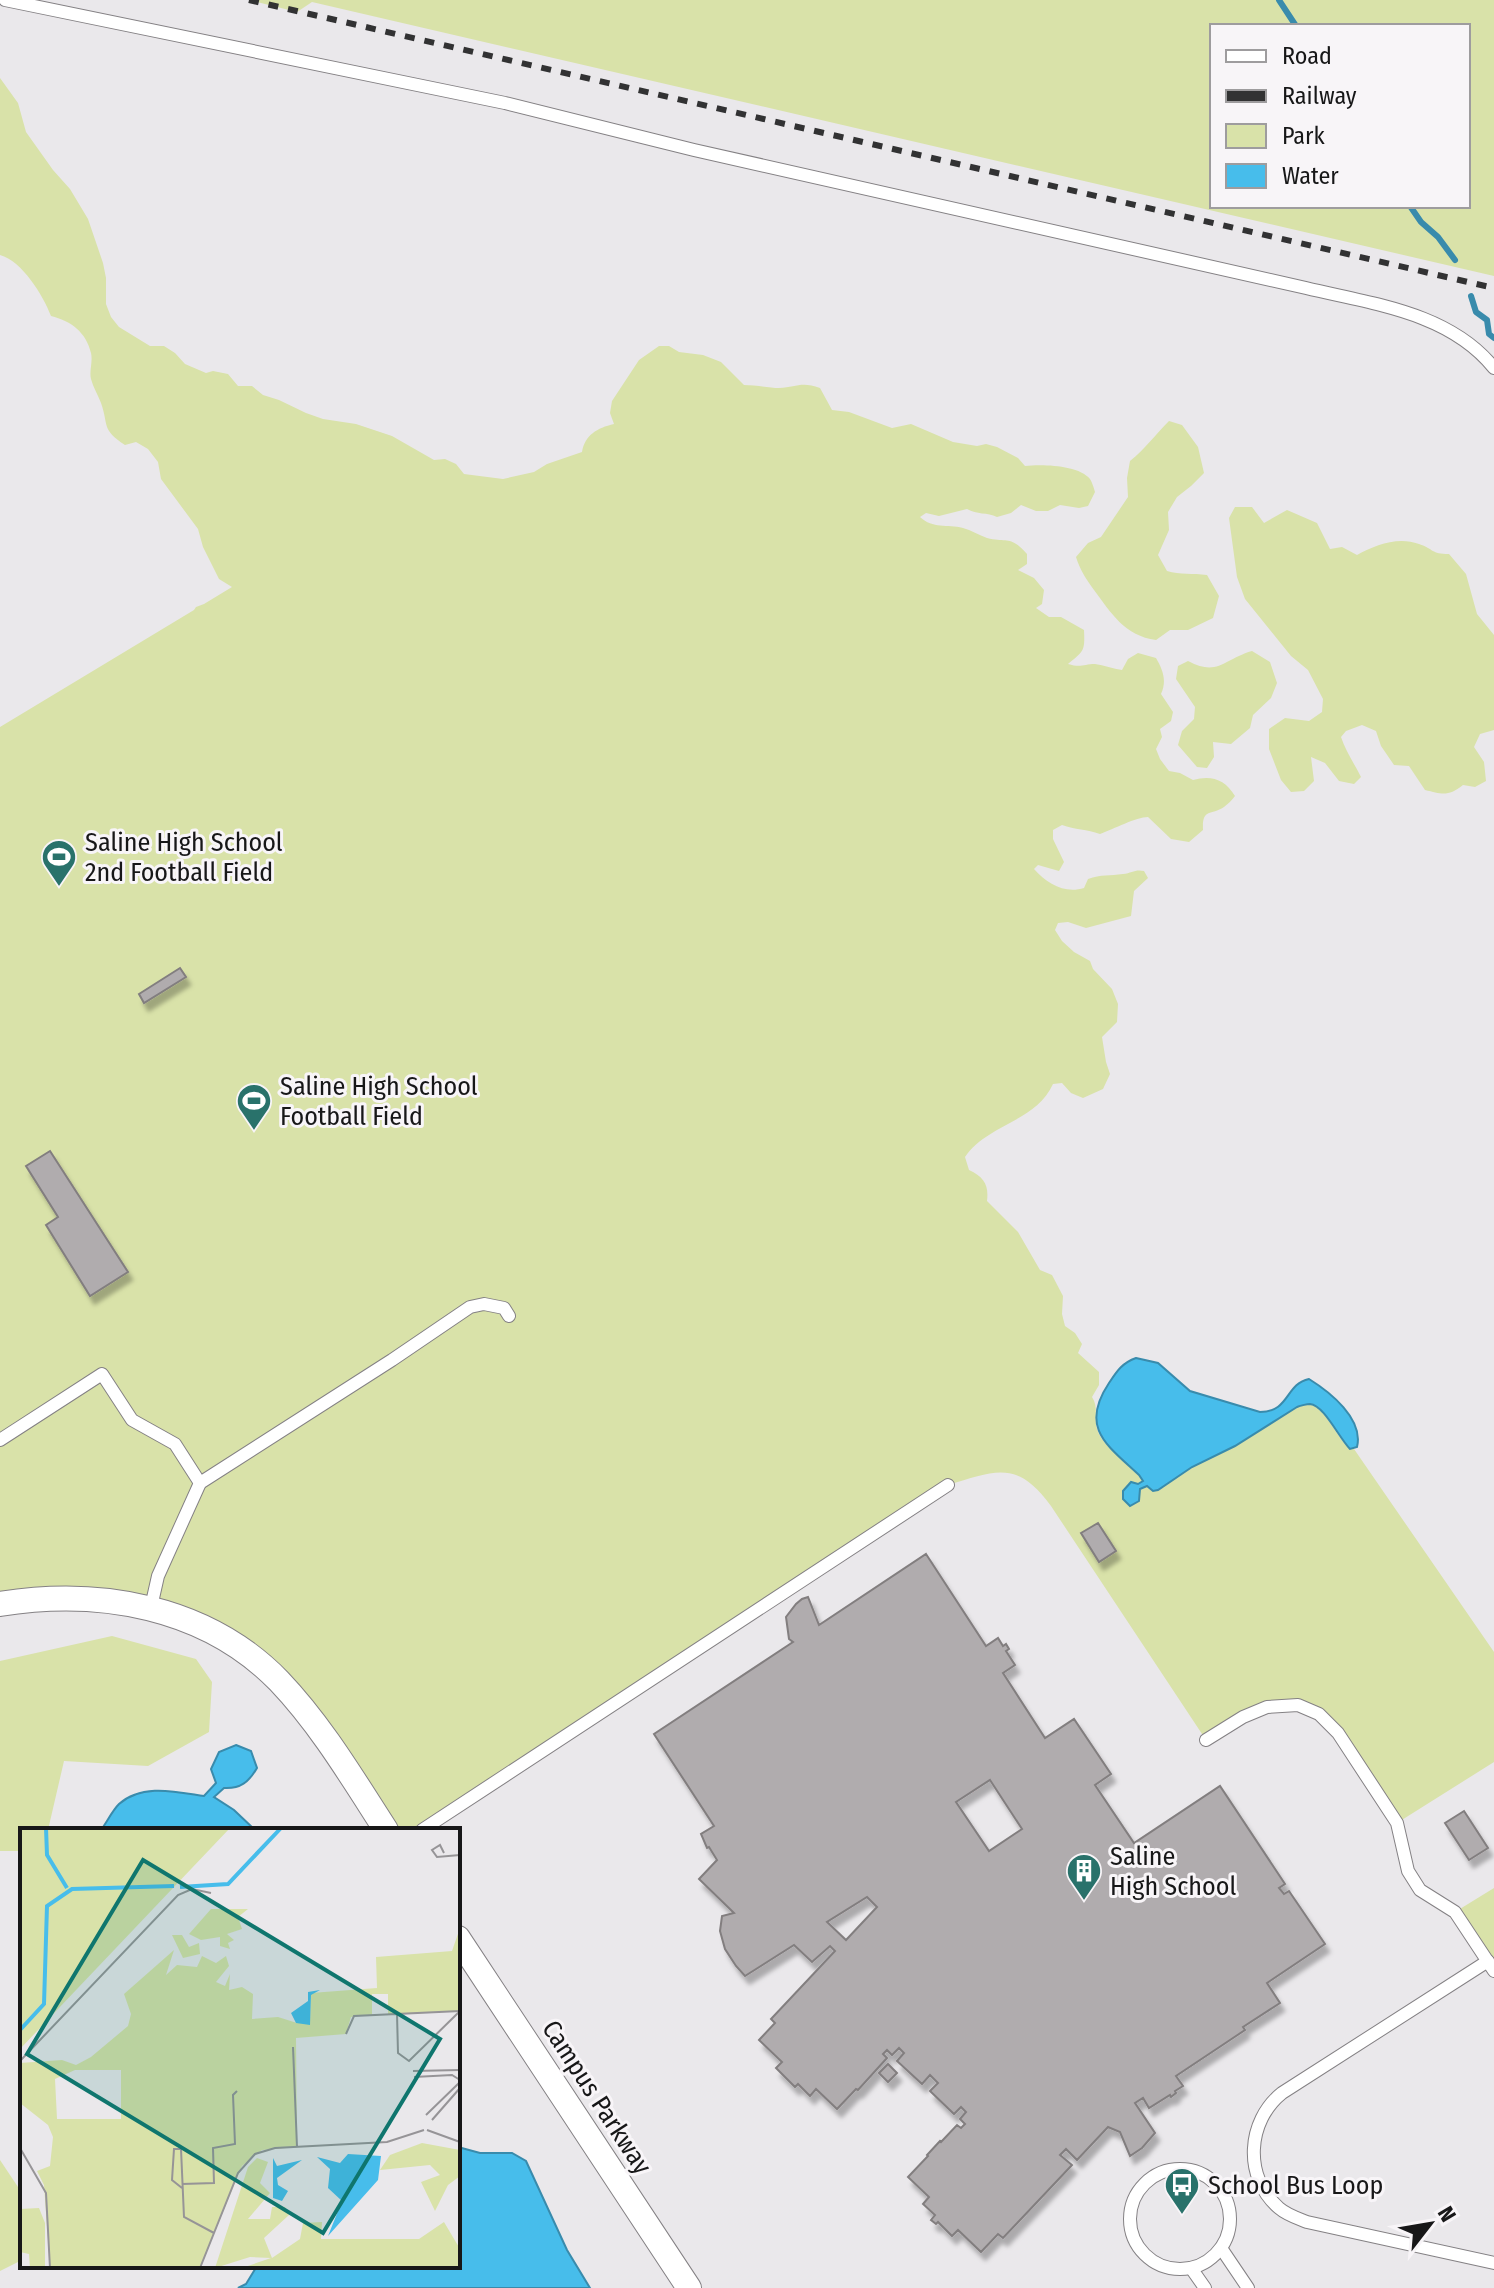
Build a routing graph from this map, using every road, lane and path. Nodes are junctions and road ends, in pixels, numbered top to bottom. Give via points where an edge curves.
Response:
1 (5, 0) edge
2 (1494, 368) edge
3 (509, 1316) dead end
4 (0, 1440) edge
5 (200, 1483) junction
6 (948, 1485) dead end
7 (0, 1604) edge
8 (151, 1607) junction
9 (1206, 1740) dead end
10 (385, 1828) edge
11 (425, 1828) edge
12 (460, 1941) edge
13 (1491, 1966) edge
14 (1221, 2248) junction
15 (1494, 2263) edge
16 (1191, 2268) junction
17 (689, 2288) edge
18 (1205, 2288) edge
19 (1248, 2288) edge

1 - 2 lane via 505,103 1306,288 1443,326 1475,347
3 - 5 lane via 504,1308 470,1307
4 - 5 lane via 102,1374 132,1420 175,1444
5 - 8 lane via 158,1576
6 - 11 lane
7 - 8 street via 63,1597
8 - 10 street via 211,1631 267,1670 316,1725
9 - 13 lane via 1267,1707 1298,1705 1319,1714 1338,1733 1397,1823 1408,1871 1420,1890 1455,1912
12 - 17 street, Campus Parkway
13 - 15 lane via 1282,2093 1262,2115 1254,2165 1262,2188 1291,2216
14 - 16 lane
14 - 16 lane via 1230,2221 1219,2187 1188,2170 1152,2178 1135,2197 1133,2235 1158,2263
14 - 19 lane
16 - 18 lane

